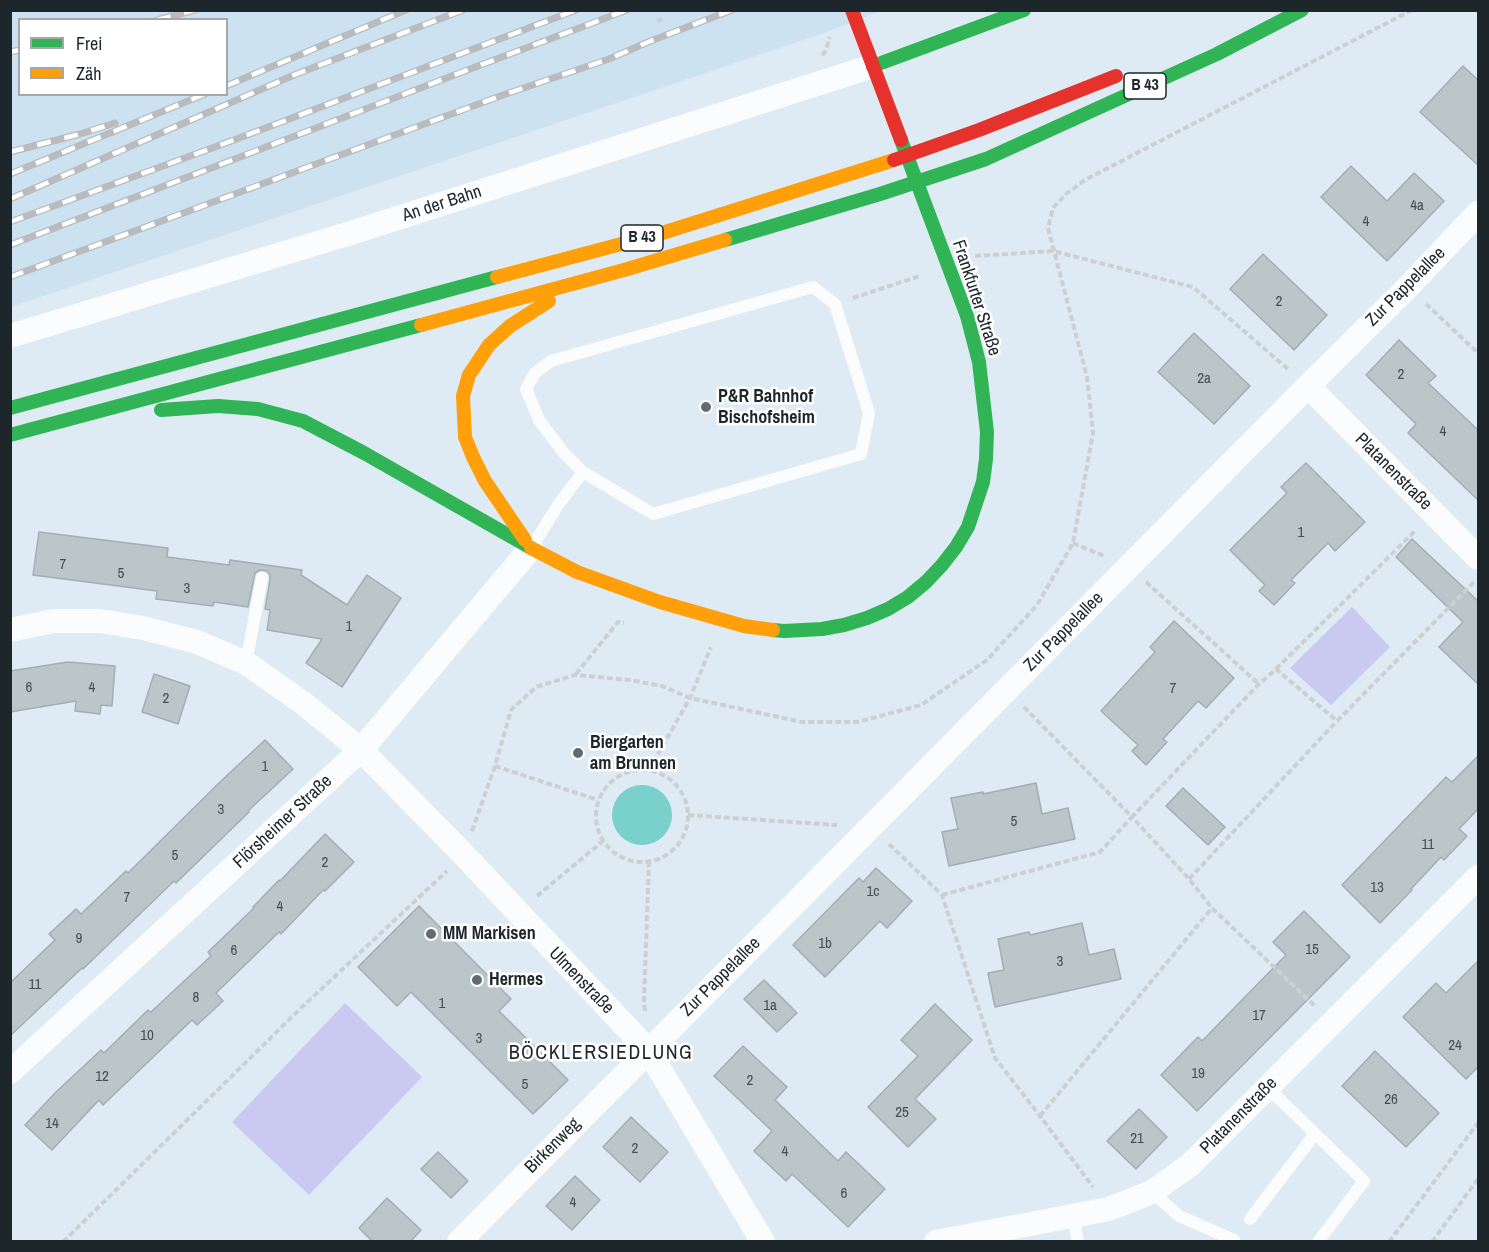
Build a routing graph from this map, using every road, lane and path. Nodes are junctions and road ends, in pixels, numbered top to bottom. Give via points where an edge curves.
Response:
1 (1023, 10) edge
2 (1302, 10) edge
3 (1412, 10) edge
4 (854, 15) edge
5 (663, 19) dead end
6 (657, 21) dead end
7 (830, 30) dead end
8 (825, 52) dead end
9 (873, 66) junction
10 (1132, 69) dead end
11 (1479, 213) edge
12 (1053, 251) junction
13 (964, 257) dead end
14 (624, 270) junction
15 (927, 273) dead end
16 (1408, 287) junction
17 (836, 304) junction
18 (10, 336) edge
19 (1479, 352) edge
20 (1308, 386) junction
21 (10, 408) edge
22 (88, 414) junction
23 (10, 435) edge
24 (583, 472) junction
25 (1433, 512) junction
26 (531, 549) junction
27 (1479, 558) edge
28 (1479, 577) edge
29 (262, 578) dead end
30 (1140, 578) dead end
31 (630, 625) dead end
32 (10, 630) edge
33 (720, 647) dead end
34 (246, 663) junction
35 (1276, 669) junction
36 (1259, 684) junction
37 (1007, 690) junction
38 (1337, 721) junction
39 (361, 750) junction
40 (495, 766) junction
41 (649, 770) junction
42 (598, 800) junction
43 (688, 815) junction
44 (1132, 817) junction
45 (871, 827) junction
46 (603, 841) junction
47 (464, 855) junction
48 (650, 861) junction
49 (1479, 877) edge
50 (1189, 879) junction
51 (942, 895) junction
52 (1212, 908) junction
53 (517, 913) junction
54 (1334, 1023) junction
55 (648, 1050) junction
56 (10, 1072) edge
57 (1268, 1088) junction
58 (1040, 1116) junction
59 (1479, 1123) edge
60 (1315, 1134) junction
61 (1479, 1179) edge
62 (1152, 1192) junction
63 (1109, 1209) junction
64 (1073, 1216) junction
65 (1250, 1219) dead end
66 (961, 1239) edge
67 (63, 1242) edge
68 (459, 1242) edge
69 (763, 1242) edge
70 (936, 1242) edge
71 (1078, 1242) edge
72 (1235, 1242) edge
73 (1318, 1242) edge
74 (1389, 1242) edge
75 (1432, 1242) edge

1 - 9 main road
2 - 14 main road, B 43 via 1217,54 986,159
3 - 12 path via 1085,180 1053,208 1048,228
4 - 9 main road, Frankfurter Straße
5 - 6 path
7 - 8 path
9 - 18 street, An der Bahn
9 - 26 main road, Frankfurter Straße via 967,316 980,362 987,432 984,471 976,505 956,547 934,574 888,609 844,626 784,631 744,626 650,599 577,572
10 - 21 main road, B 43 via 869,170 670,230
11 - 16 street, Zur Pappelallee
12 - 13 path
12 - 20 path via 1193,287
14 - 22 main road, B 43
14 - 26 main road via 547,302 510,326 489,345 469,375 463,396 465,437 485,481
15 - 17 path
16 - 19 path
16 - 20 street, Zur Pappelallee
17 - 24 lane via 813,287 551,362 535,373 526,389 539,420
17 - 24 lane via 868,413 861,454 653,514
20 - 25 street, Platanenstraße
20 - 37 street, Zur Pappelallee
22 - 23 main road, B 43
22 - 26 main road, Frankfurter Straße via 218,406 258,409 303,421
24 - 26 lane
25 - 27 street, Platanenstraße
25 - 35 path
26 - 39 street, Flörsheimer Straße
28 - 38 path
29 - 34 lane
30 - 36 path
31 - 40 path via 618,622 575,675 537,687 511,710
32 - 34 street, Ulmenstraße via 53,621 100,621 197,642
33 - 41 path via 711,646 690,698
34 - 39 street, Ulmenstraße
35 - 36 path
35 - 38 path
36 - 44 path
37 - 44 path
37 - 45 street, Zur Pappelallee
38 - 50 path
39 - 47 street, Ulmenstraße
39 - 56 street, Flörsheimer Straße
40 - 42 path
40 - 47 path
41 - 42 path via 631,771 614,778
41 - 43 path via 674,782 685,797
42 - 46 path via 596,817
43 - 45 path
43 - 48 path via 680,842 667,854
44 - 50 path
44 - 51 path via 1100,852
45 - 51 path
45 - 55 street, Zur Pappelallee
46 - 48 path via 623,858
46 - 53 path
47 - 53 street, Ulmenstraße
47 - 67 path via 299,1010
48 - 55 path via 644,1000
49 - 54 street, Platanenstraße
50 - 52 path
51 - 58 path via 995,1058
52 - 54 path
52 - 58 path
53 - 55 street, Ulmenstraße
54 - 57 street, Platanenstraße
55 - 68 street, Birkenweg
55 - 69 street, Ulmenstraße
57 - 60 lane
57 - 62 street, Platanenstraße via 1190,1165
58 - 63 path
59 - 74 path
60 - 65 lane
60 - 73 lane via 1364,1181
61 - 75 path
62 - 63 street, Platanenstraße
62 - 72 lane via 1179,1216
63 - 64 street, Platanenstraße
64 - 66 street, Platanenstraße
64 - 71 lane
66 - 70 street, Platanenstraße

